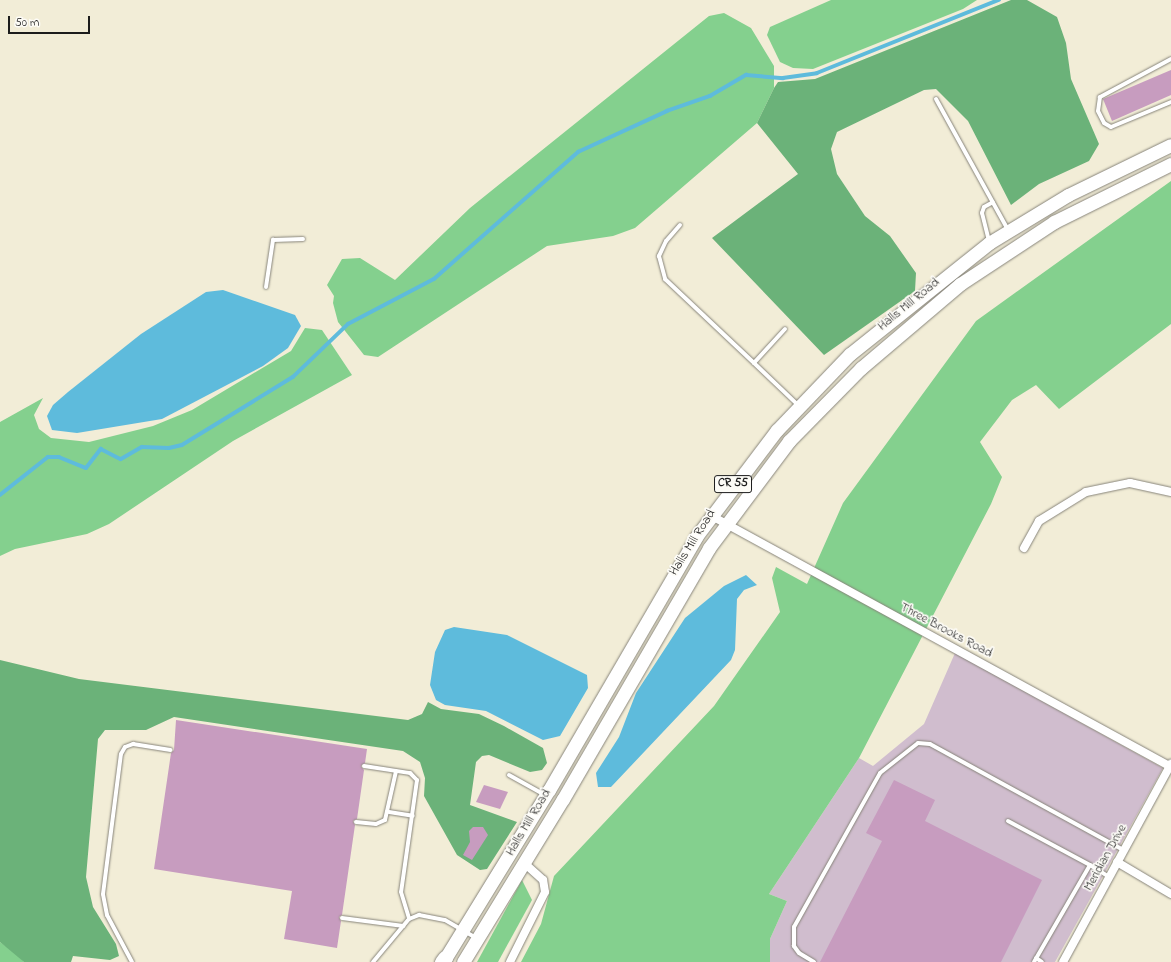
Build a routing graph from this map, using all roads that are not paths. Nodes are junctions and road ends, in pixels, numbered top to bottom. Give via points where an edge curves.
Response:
1 (1171, 59) edge
2 (936, 99) dead end
3 (1171, 102) edge
4 (1171, 145) edge
5 (1171, 164) edge
6 (993, 202) junction
7 (680, 225) dead end
8 (1009, 230) junction
9 (303, 239) dead end
10 (989, 243) junction
11 (266, 287) dead end
12 (785, 329) dead end
13 (754, 363) junction
14 (799, 406) junction
15 (1171, 492) edge
16 (710, 515) junction
17 (725, 524) junction
18 (1024, 548) dead end
19 (672, 577) junction
20 (653, 642) junction
21 (171, 750) dead end
22 (364, 766) dead end
23 (1171, 766) edge
24 (396, 771) junction
25 (509, 775) dead end
26 (546, 795) junction
27 (389, 812) junction
28 (413, 816) junction
29 (1008, 821) dead end
30 (356, 822) dead end
31 (1124, 850) junction
32 (1117, 862) junction
33 (524, 863) junction
34 (1090, 865) junction
35 (1109, 877) junction
36 (1171, 894) edge
37 (342, 918) dead end
38 (409, 919) junction
39 (403, 926) junction
40 (463, 930) junction
41 (478, 939) junction
42 (1035, 960) edge
43 (443, 961) edge
44 (132, 962) edge
45 (373, 962) edge
46 (463, 962) edge
47 (510, 962) edge
48 (814, 962) edge
49 (1042, 962) edge
50 (1063, 962) edge

1 - 3 lane via 1100,97 1098,111 1104,123 1111,127
2 - 6 lane
4 - 8 main road, Halls Mill Road / CR 55 via 1102,178
5 - 17 main road, Halls Mill Road / CR 55 via 1048,226 922,315 809,419
6 - 8 lane
6 - 10 lane via 984,207 982,213
7 - 13 lane via 666,241 659,256 666,279
8 - 10 main road, Halls Mill Road / CR 55
9 - 11 lane via 273,240
10 - 14 main road, Halls Mill Road / CR 55 via 871,337
12 - 13 lane
13 - 14 lane
14 - 16 main road, Halls Mill Road / CR 55
15 - 18 street via 1130,483 1086,492 1039,521
16 - 17 street, Three Brooks Road
16 - 19 main road, Halls Mill Road / CR 55
17 - 20 main road, Halls Mill Road / CR 55
17 - 23 street, Three Brooks Road
19 - 20 main road via 675,585 655,621
19 - 26 main road, Halls Mill Road / CR 55
20 - 33 main road, Halls Mill Road / CR 55
21 - 44 lane via 133,744 125,747 121,754 103,894 107,915
22 - 24 lane
23 - 31 street, Meridian Drive
24 - 27 lane
24 - 28 lane via 410,773 417,780
25 - 26 lane
26 - 40 main road, Halls Mill Road / CR 55
27 - 28 lane
27 - 30 lane via 385,820 376,824
28 - 38 lane via 401,892
29 - 34 lane
31 - 32 street, Meridian Drive
31 - 48 lane via 930,744 918,743 880,773 794,927 794,946 799,954
32 - 35 street, Meridian Drive
32 - 36 street
33 - 41 main road, Halls Mill Road / CR 55
33 - 47 street via 543,880 545,892
34 - 35 lane
34 - 42 lane
35 - 50 street, Meridian Drive
37 - 39 lane
38 - 39 lane
38 - 40 lane via 431,916
39 - 45 lane
40 - 41 lane
40 - 43 main road, Halls Mill Road / CR 55
41 - 46 main road, Halls Mill Road / CR 55
42 - 49 lane

